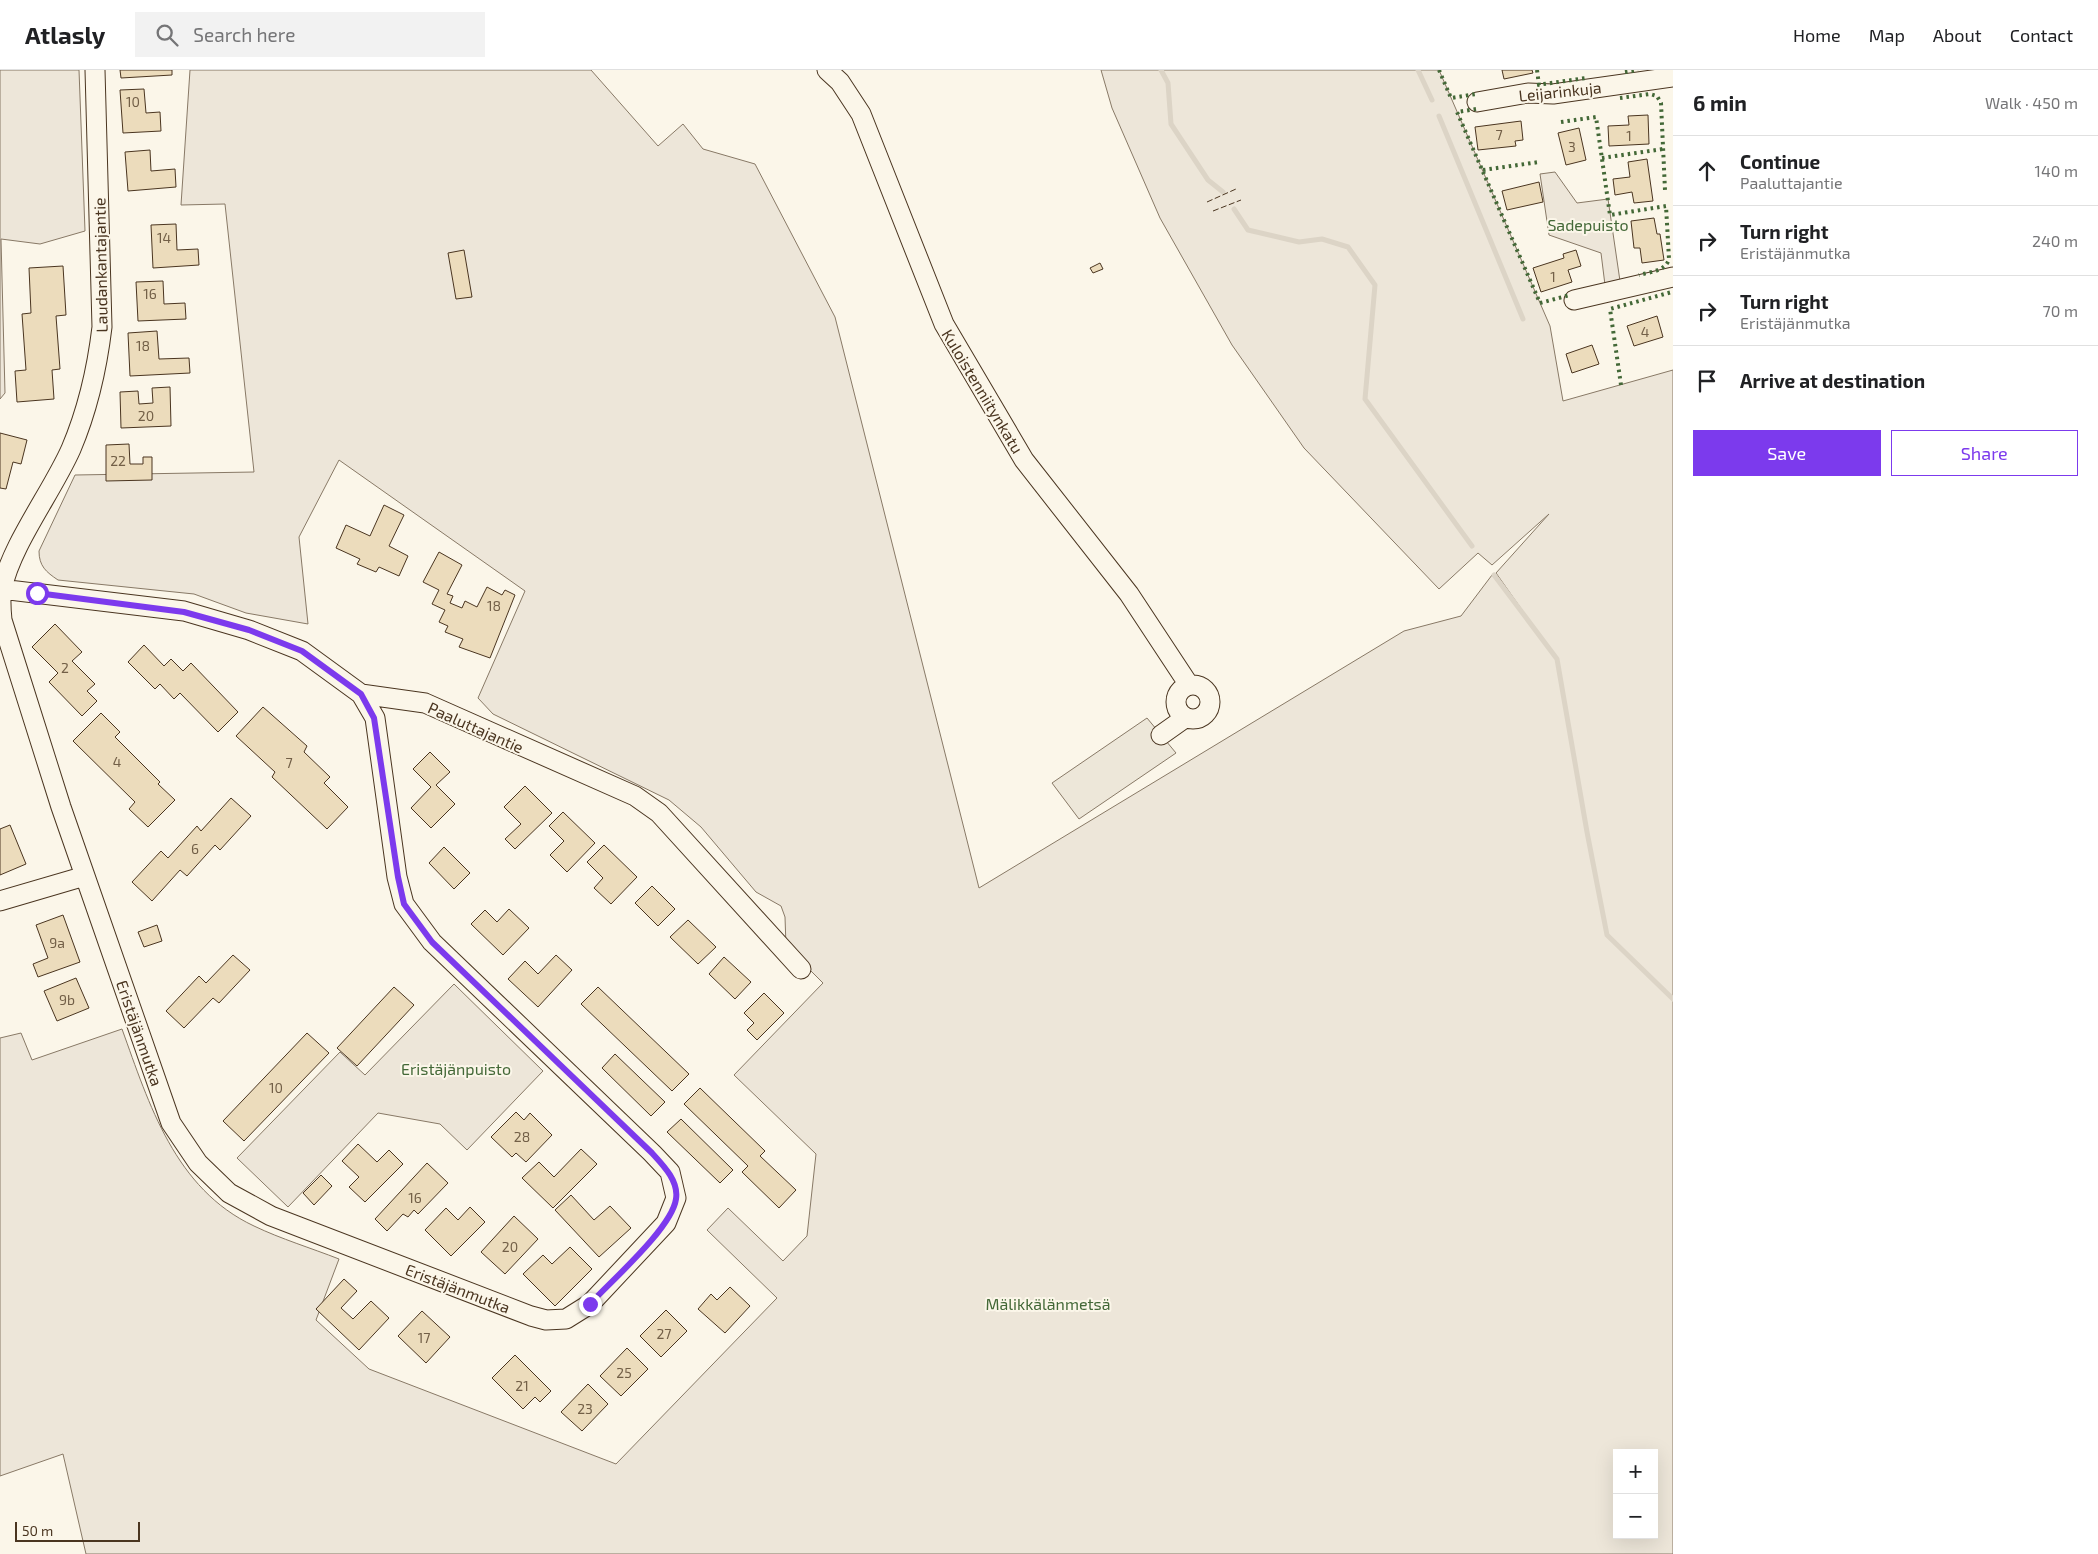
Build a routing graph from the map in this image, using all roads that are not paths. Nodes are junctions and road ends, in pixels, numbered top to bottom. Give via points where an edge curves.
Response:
1 (95, 70) edge
2 (826, 70) edge
3 (1673, 77) edge
4 (1477, 102) dead end
5 (1673, 277) edge
6 (1574, 300) dead end
7 (1, 589) edge
8 (1189, 685) junction
9 (361, 694) junction
10 (1185, 718) junction
11 (1161, 735) dead end
12 (86, 876) junction
13 (0, 901) edge
14 (801, 969) dead end

1 - 7 street, Laudankantajantie via 102,327 97,365 90,400 71,448 17,550
2 - 8 street, Kuloistenniitynkatu via 840,82 861,114 944,324 1024,460 1129,594
3 - 4 street, Leijarinkuja
5 - 6 street
7 - 9 street, Paaluttajantie via 184,612 249,630 302,651
7 - 12 street, Eristäjänmutka via 2,620
8 - 10 street via 1181,689 1176,699 1177,710
8 - 10 street via 1203,687 1210,702 1202,717
9 - 12 street, Eristäjänmutka via 374,718 404,904 432,942 670,1172 676,1198 666,1223 590,1304 566,1318 546,1320 531,1316 270,1216 229,1193 198,1163 171,1123
9 - 14 street, Paaluttajantie via 425,703 635,796 659,813
10 - 11 street
12 - 13 street

